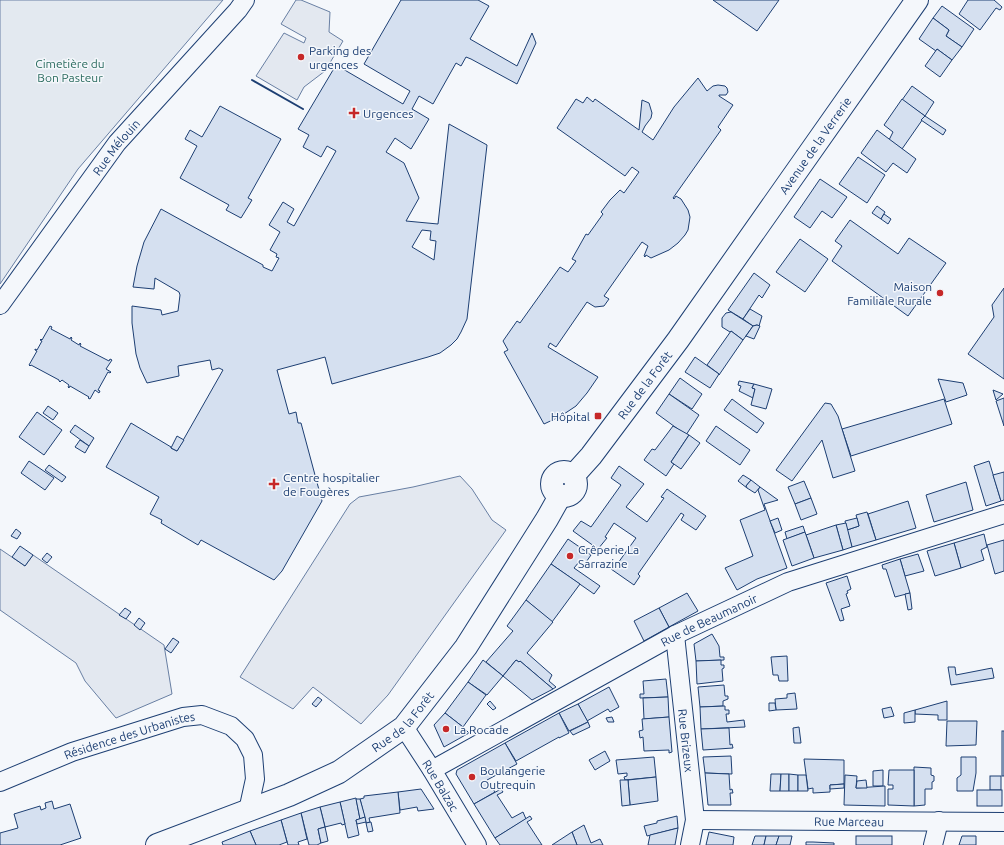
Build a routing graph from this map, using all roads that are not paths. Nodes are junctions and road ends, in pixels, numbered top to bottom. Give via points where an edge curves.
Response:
1 (245, 0) edge
2 (917, 0) edge
3 (712, 291) joint
4 (0, 305) edge
5 (1004, 514) edge
6 (675, 635) junction
7 (404, 727) junction
8 (432, 770) junction
9 (3, 778) edge
10 (248, 812) junction
11 (695, 820) junction
12 (939, 821) junction
13 (1004, 822) edge
14 (157, 845) edge
15 (477, 845) edge
16 (690, 845) edge
17 (933, 845) edge

1 - 4 street, Rue Mélouin via 117,143
2 - 3 main road, Avenue de la Verrerie
3 - 7 main road, Rue de la Forêt via 573,476 576,480 575,491 566,497 560,496 466,647
5 - 6 street, Rue de Beaumanoir via 788,582
6 - 8 street, Rue de Beaumanoir
6 - 11 street, Rue Brizeux
7 - 8 street, Rue Balzac
7 - 10 main road, Rue de la Forêt via 339,772
8 - 15 street, Rue Balzac
9 - 10 street, Résidence des Urbanistes via 72,752 183,717 202,716 231,726 245,739 253,755 255,779
10 - 14 main road, Rue de la Forêt
11 - 12 street, Rue Marceau
11 - 16 street, Rue Brizeux
12 - 13 street, Rue Marceau
12 - 17 street

